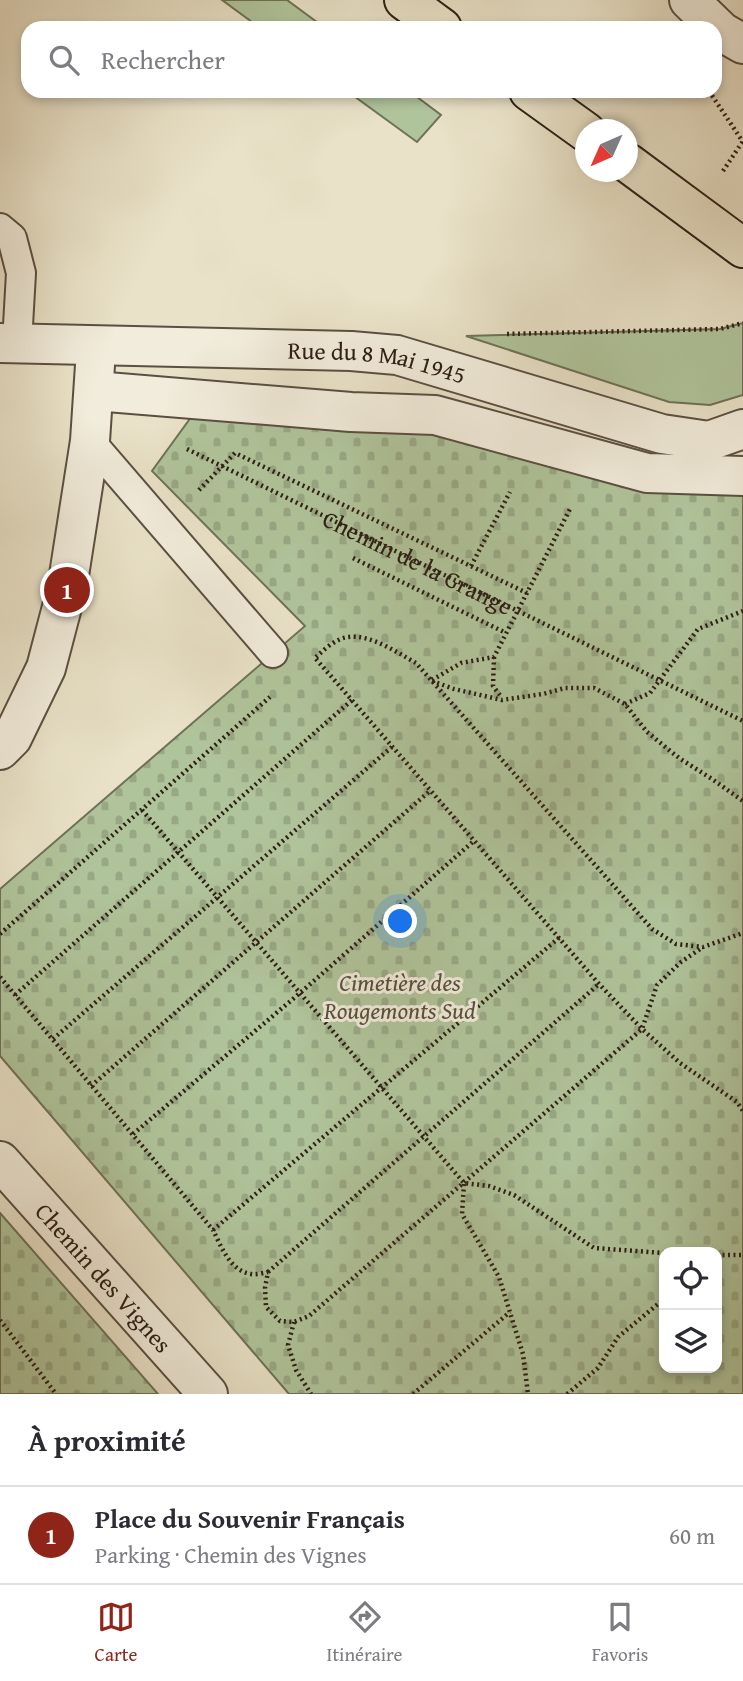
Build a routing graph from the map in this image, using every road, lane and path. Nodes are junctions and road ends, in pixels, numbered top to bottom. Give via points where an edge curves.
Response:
1 (404, 0) edge
2 (689, 0) edge
3 (433, 21) edge
4 (711, 21) edge
5 (722, 32) edge
6 (743, 44) edge
7 (539, 98) edge
8 (714, 98) edge
9 (575, 124) edge
10 (743, 142) edge
11 (638, 170) edge
12 (0, 228) edge
13 (743, 248) edge
14 (743, 323) edge
15 (506, 334) dead end
16 (8, 343) edge
17 (96, 346) junction
18 (95, 391) junction
19 (743, 429) edge
20 (90, 440) junction
21 (186, 449) dead end
22 (221, 466) junction
23 (743, 476) edge
24 (199, 490) dead end
25 (510, 492) dead end
26 (570, 509) dead end
27 (353, 558) dead end
28 (471, 566) junction
29 (527, 593) junction
30 (517, 611) junction
31 (743, 611) edge
32 (506, 633) junction
33 (273, 653) dead end
34 (494, 657) junction
35 (315, 658) junction
36 (305, 667) dead end
37 (659, 680) junction
38 (431, 681) junction
39 (274, 693) dead end
40 (502, 699) junction
41 (352, 700) junction
42 (625, 704) junction
43 (743, 721) edge
44 (393, 746) junction
45 (0, 750) edge
46 (431, 790) junction
47 (743, 801) edge
48 (142, 810) junction
49 (475, 840) junction
50 (178, 851) junction
51 (217, 897) junction
52 (0, 934) edge
53 (741, 936) edge
54 (560, 937) junction
55 (256, 943) junction
56 (703, 947) junction
57 (0, 977) edge
58 (599, 984) junction
59 (300, 993) junction
60 (15, 995) junction
61 (642, 1029) junction
62 (52, 1039) junction
63 (92, 1086) junction
64 (381, 1088) junction
65 (743, 1111) edge
66 (133, 1134) junction
67 (424, 1137) junction
68 (0, 1161) edge
69 (464, 1183) junction
70 (213, 1230) junction
71 (659, 1253) edge
72 (722, 1255) edge
73 (743, 1255) edge
74 (268, 1272) junction
75 (659, 1303) edge
76 (510, 1312) junction
77 (0, 1320) edge
78 (294, 1322) junction
79 (56, 1394) edge
80 (208, 1394) edge
81 (311, 1394) edge
82 (413, 1394) edge
83 (528, 1394) edge
84 (568, 1394) edge

1 - 3 main road
2 - 4 street
5 - 6 street
7 - 9 main road
8 - 10 path
11 - 13 main road
12 - 16 lane via 12,238 21,274
14 - 15 path via 720,329
16 - 17 street, Rue du 8 Mai 1945
17 - 18 street
17 - 19 street, Rue du 8 Mai 1945 via 397,355 662,434 709,441
18 - 20 street
18 - 23 street via 435,415 647,472
20 - 33 lane
20 - 45 street via 67,589 46,668 12,738
21 - 22 path, Chemin de la Grange
22 - 24 path
22 - 28 path via 234,453
22 - 30 path, Chemin de la Grange
25 - 28 path
26 - 29 path
27 - 32 path
28 - 29 path
29 - 30 path
30 - 32 path
30 - 37 path, Chemin de la Grange
31 - 37 path via 698,629
32 - 34 path
34 - 38 path via 461,663
34 - 40 path via 493,686
35 - 36 path
35 - 38 path via 349,636 383,644 416,663
35 - 41 path
37 - 42 path via 650,693
37 - 43 path, Chemin de la Grange
38 - 40 path
38 - 56 path via 652,929 676,944
39 - 48 path
40 - 42 path via 594,688
41 - 44 path
41 - 50 path
42 - 47 path via 647,732
44 - 46 path
44 - 51 path
46 - 49 path
46 - 55 path
48 - 50 path
48 - 52 path
49 - 54 path
49 - 59 path
50 - 51 path
50 - 60 path
51 - 55 path
51 - 62 path
53 - 56 path
54 - 58 path
54 - 64 path
55 - 59 path
55 - 63 path
56 - 61 path via 657,985
57 - 60 path
58 - 61 path
58 - 67 path
59 - 64 path
59 - 66 path
60 - 62 path
61 - 65 path
61 - 69 path
62 - 63 path
63 - 66 path
64 - 67 path
64 - 70 path
66 - 70 path
67 - 69 path
67 - 74 path
68 - 80 street, Chemin des Vignes
69 - 71 path via 514,1195 594,1248
69 - 76 path via 461,1214 499,1277
69 - 78 path via 309,1316
70 - 74 path via 236,1268 251,1274
72 - 73 path
74 - 78 path via 266,1307 280,1321
75 - 84 path via 618,1336 598,1368
76 - 82 path
76 - 83 path via 523,1354
77 - 79 path
78 - 81 path via 288,1345

